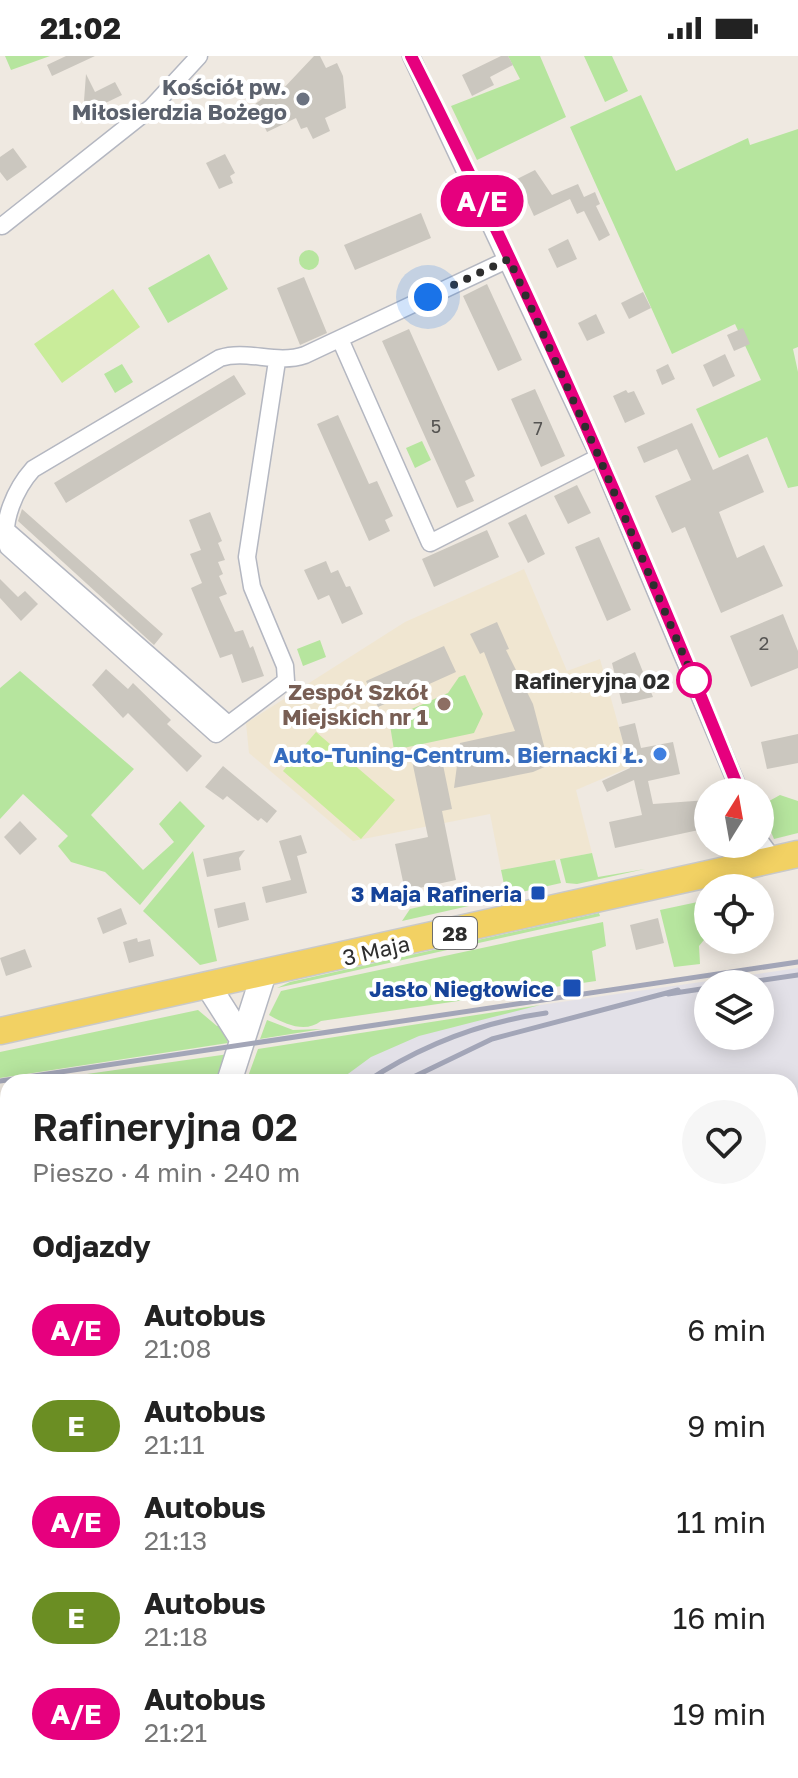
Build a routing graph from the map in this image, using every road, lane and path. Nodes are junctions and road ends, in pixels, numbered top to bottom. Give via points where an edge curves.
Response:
1 (199, 56) edge
2 (411, 56) edge
3 (2, 226) edge
4 (509, 259) junction
5 (340, 339) junction
6 (277, 361) junction
7 (599, 457) junction
8 (734, 778) edge
9 (777, 852) edge
10 (263, 976) junction
11 (209, 987) junction
12 (0, 1031) edge
13 (242, 1039) junction
14 (231, 1074) edge

1 - 3 street via 152,107
2 - 4 street
4 - 5 street
4 - 7 street
5 - 6 street
5 - 7 street via 430,543
6 - 6 street via 247,557 252,587 285,666 286,681 216,734 8,547 5,529 14,499 33,469 220,358
7 - 8 street
9 - 10 main road, 3 Maja / 28
10 - 11 main road, 3 Maja / 28
10 - 13 street
11 - 12 main road, 3 Maja / 28
11 - 13 street
13 - 14 street

